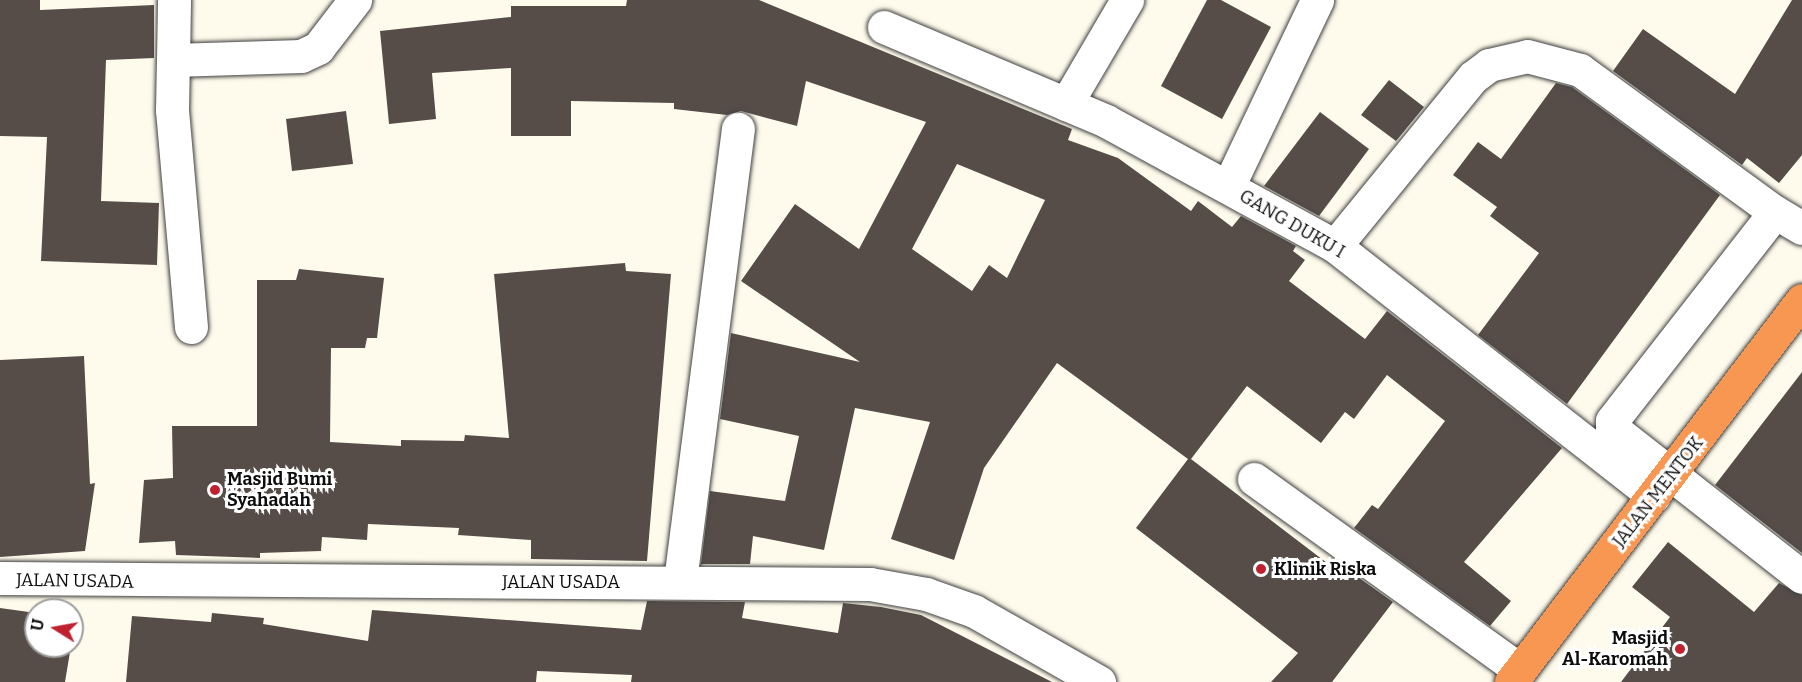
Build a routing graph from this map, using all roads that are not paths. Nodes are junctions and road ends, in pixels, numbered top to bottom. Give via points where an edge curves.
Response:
1 (174, 0) edge
2 (356, 0) edge
3 (1127, 0) edge
4 (1317, 0) edge
5 (884, 27) dead end
6 (173, 60) junction
7 (1066, 104) junction
8 (738, 129) dead end
9 (1227, 187) junction
10 (1788, 220) edge
11 (1335, 246) junction
12 (1802, 300) edge
13 (191, 327) dead end
14 (1254, 479) dead end
15 (1664, 485) junction
16 (1802, 577) edge
17 (0, 578) edge
18 (680, 581) junction
19 (1516, 676) edge
20 (1099, 682) edge

1 - 6 street
2 - 6 street via 318,48 302,56
3 - 7 street
4 - 9 street
5 - 7 street, GANG DUKU I
6 - 13 street via 172,110
7 - 9 street, GANG DUKU I
8 - 18 street
9 - 11 street, GANG DUKU I
10 - 11 street via 1580,70 1510,57 1473,77
10 - 15 street via 1612,421 1613,434
11 - 15 street, GANG DUKU I
12 - 15 highway, JALAN MENTOK
14 - 19 street
15 - 16 street
15 - 19 highway, JALAN MENTOK
17 - 18 street, JALAN USADA via 315,584
18 - 20 street, JALAN USADA via 870,584 926,594 974,611

